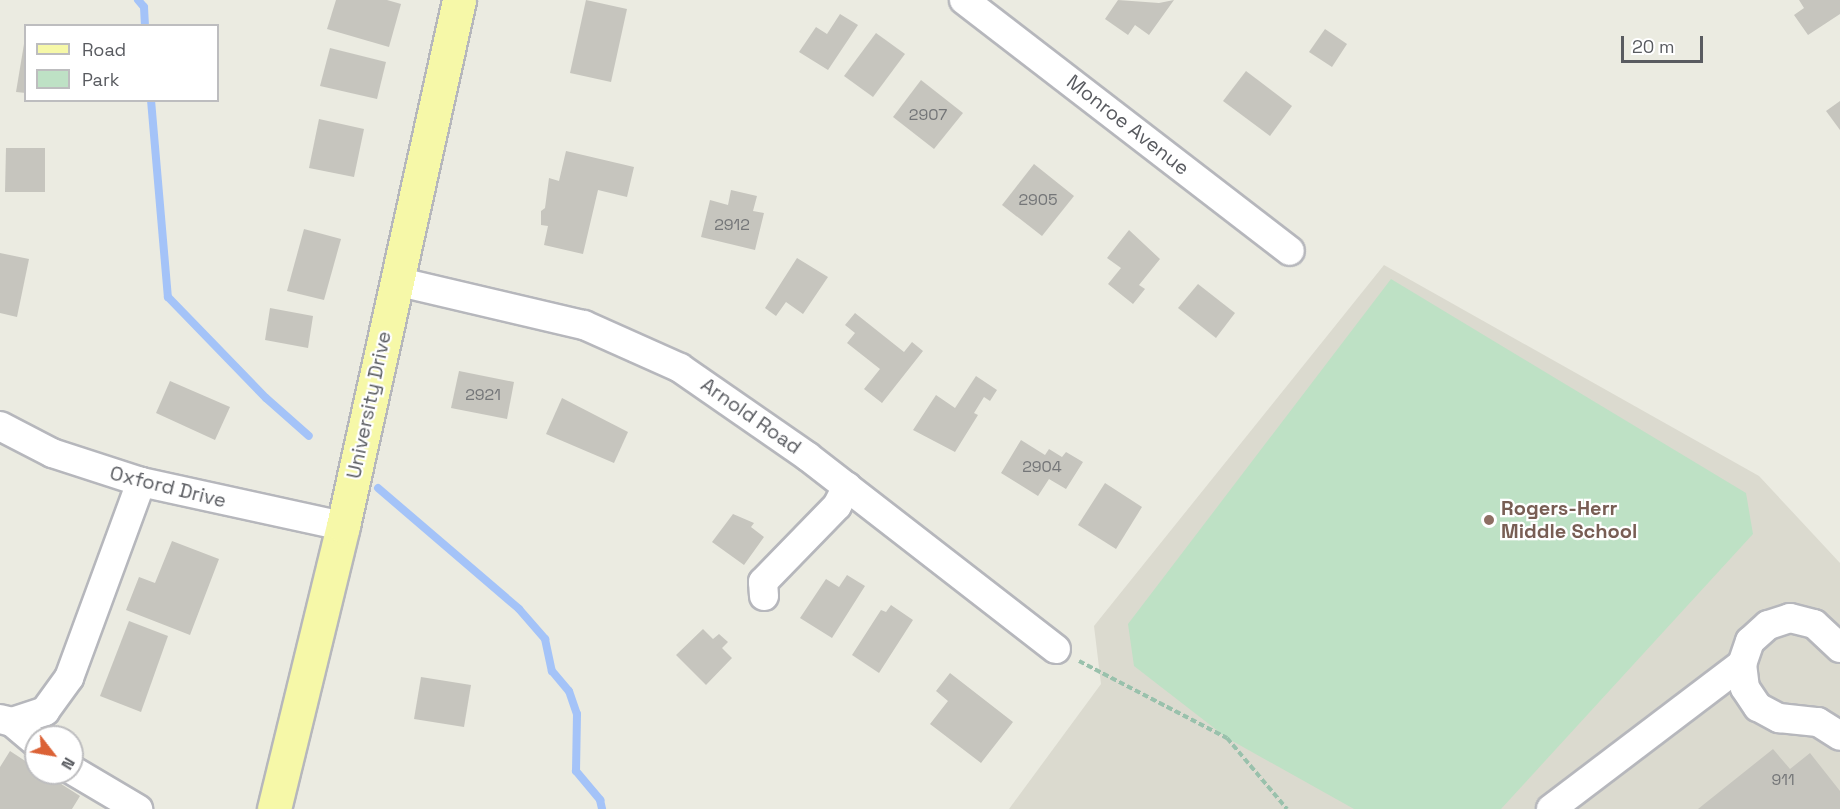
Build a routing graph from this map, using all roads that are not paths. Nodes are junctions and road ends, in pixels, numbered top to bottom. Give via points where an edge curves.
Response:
1 (459, 0) edge
2 (964, 0) edge
3 (1290, 251) dead end
4 (396, 281) junction
5 (0, 426) edge
6 (141, 482) junction
7 (847, 486) junction
8 (343, 526) junction
9 (764, 596) dead end
10 (1840, 648) edge
11 (1056, 649) road end
12 (1742, 664) junction
13 (6, 720) edge
14 (24, 733) edge
15 (1840, 736) edge
16 (84, 777) edge
17 (138, 809) edge
18 (274, 809) edge
19 (1551, 809) edge

1 - 4 main road, University Drive
2 - 3 street, Monroe Avenue
4 - 7 street, Arnold Road via 584,325 629,342 680,368 747,411
4 - 8 main road, University Drive
5 - 6 street, Oxford Drive via 52,453
6 - 8 street, Oxford Drive
6 - 13 street via 69,678 45,711
7 - 9 street via 837,506 764,582
7 - 11 street, Arnold Road
8 - 18 main road, University Drive
10 - 12 street via 1814,624 1790,618 1768,625 1750,641
12 - 15 street via 1745,688 1758,708 1779,718 1818,722
12 - 19 street
13 - 14 street
16 - 17 street

